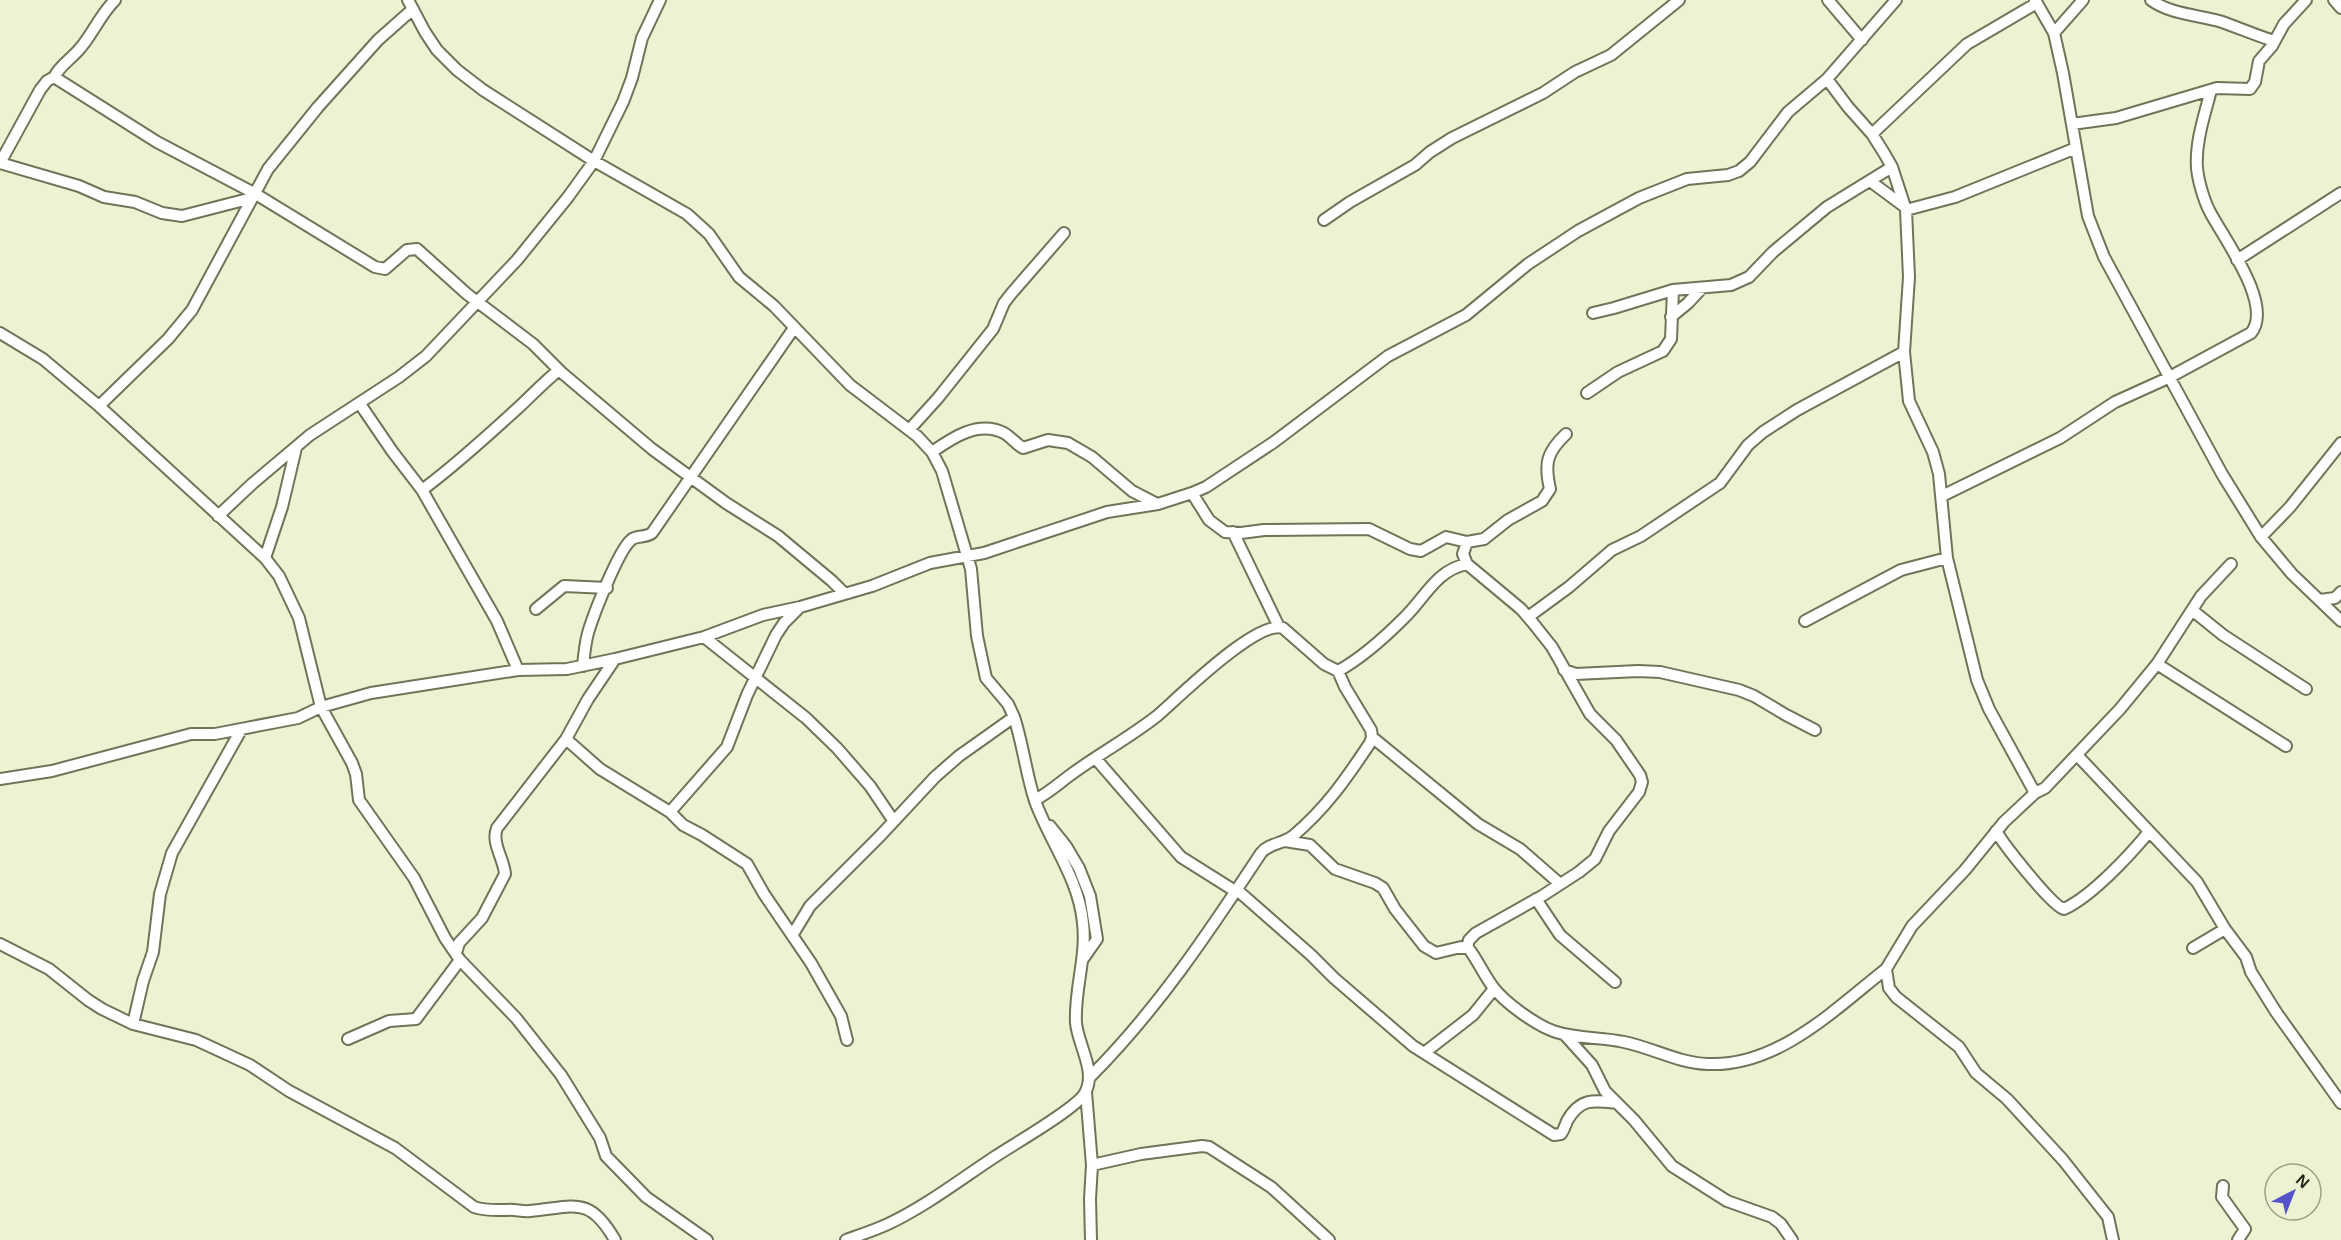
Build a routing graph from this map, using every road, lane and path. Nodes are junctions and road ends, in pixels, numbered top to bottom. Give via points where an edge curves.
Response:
1 (115, 0) edge
2 (660, 0) edge
3 (1679, 0) edge
4 (1828, 0) edge
5 (1896, 0) edge
6 (2083, 0) edge
7 (2151, 0) edge
8 (2187, 0) edge
9 (2306, 0) edge
10 (2334, 0) edge
11 (2036, 2) edge
12 (410, 4) edge
13 (2341, 8) edge
14 (2183, 13) junction
15 (2054, 33) junction
16 (1862, 40) junction
17 (2274, 41) junction
18 (54, 77) junction
19 (1827, 80) junction
20 (2211, 90) junction
21 (2072, 124) junction
22 (1872, 134) junction
23 (2076, 148) junction
24 (594, 161) junction
25 (0, 162) edge
26 (1892, 167) junction
27 (1870, 181) junction
28 (2341, 193) edge
29 (253, 195) junction
30 (1905, 208) junction
31 (1324, 220) dead end
32 (1064, 233) dead end
33 (2237, 260) junction
34 (1702, 288) junction
35 (1672, 290) junction
36 (478, 303) junction
37 (1593, 313) dead end
38 (1671, 317) junction
39 (794, 328) junction
40 (0, 333) edge
41 (1904, 352) junction
42 (559, 370) junction
43 (2168, 378) junction
44 (1587, 393) dead end
45 (360, 404) junction
46 (99, 406) junction
47 (909, 430) junction
48 (1566, 434) dead end
49 (2341, 443) edge
50 (296, 448) junction
51 (932, 452) junction
52 (691, 477) junction
53 (422, 490) junction
54 (1192, 493) junction
55 (1942, 496) junction
56 (1158, 504) junction
57 (218, 516) junction
58 (1233, 532) junction
59 (2261, 537) junction
60 (1467, 542) junction
61 (968, 557) junction
62 (265, 558) junction
63 (1947, 558) junction
64 (1467, 564) junction
65 (2231, 564) dead end
66 (607, 588) junction
67 (2341, 592) edge
68 (845, 594) junction
69 (2320, 600) junction
70 (800, 607) junction
71 (536, 609) dead end
72 (2192, 610) junction
73 (1528, 617) junction
74 (1805, 621) dead end
75 (2341, 621) edge
76 (1279, 627) junction
77 (704, 637) junction
78 (615, 659) junction
79 (2157, 663) junction
80 (583, 666) junction
81 (518, 670) junction
82 (1563, 670) junction
83 (1338, 671) junction
84 (755, 676) junction
85 (2306, 689) dead end
86 (321, 707) junction
87 (1014, 717) junction
88 (241, 730) junction
89 (1815, 730) dead end
90 (1372, 737) junction
91 (566, 739) junction
92 (2286, 746) dead end
93 (2077, 755) junction
94 (1096, 759) junction
95 (0, 779) edge
96 (2036, 793) junction
97 (1035, 800) junction
98 (670, 812) junction
99 (893, 820) junction
100 (1996, 831) junction
101 (2149, 831) junction
102 (1286, 841) junction
103 (1559, 883) junction
104 (1236, 890) junction
105 (1536, 899) junction
106 (2225, 929) junction
107 (793, 934) junction
108 (0, 945) edge
109 (1467, 947) junction
110 (2193, 948) dead end
111 (458, 956) junction
112 (1886, 969) junction
113 (1615, 982) dead end
114 (1494, 989) junction
115 (133, 1024) junction
116 (1564, 1034) junction
117 (348, 1039) dead end
118 (847, 1040) dead end
119 (1425, 1053) junction
120 (1090, 1077) junction
121 (1086, 1092) junction
122 (1617, 1103) junction
123 (2341, 1103) edge
124 (1092, 1165) junction
125 (2223, 1186) dead end
126 (615, 1240) edge
127 (707, 1240) edge
128 (846, 1240) edge
129 (1091, 1240) edge
130 (1329, 1240) edge
131 (1792, 1240) edge
132 (2114, 1240) edge
133 (2238, 1240) edge

1 - 18 street via 81,48
2 - 24 street via 642,38 623,102
3 - 31 street via 1611,56 1452,138
4 - 16 street
5 - 16 street
6 - 15 street
7 - 14 street
8 - 14 street
9 - 17 street
10 - 13 street
11 - 15 street
11 - 22 street via 1967,44
12 - 24 street via 437,50 457,70
12 - 29 street via 318,107 268,169
14 - 17 street
15 - 21 street
16 - 19 street
17 - 20 street via 2259,61 2252,87
18 - 25 street via 40,90
18 - 29 street via 149,137
19 - 22 street
19 - 54 street via 1788,112 1739,171 1687,179 1639,198 1578,231 1528,264 1466,315 1388,356 1274,442
20 - 21 street via 2116,118
20 - 33 street via 2197,168 2208,209
21 - 23 street
22 - 26 street
23 - 30 street via 1955,197
23 - 43 street via 2095,237
24 - 36 street via 552,219
24 - 39 street via 698,222 739,277
25 - 29 street via 172,215 182,216
26 - 27 street
26 - 30 street
27 - 30 street
27 - 34 street via 1844,195 1794,233 1749,278 1731,285
28 - 33 street
29 - 36 street via 380,270 407,250 417,249
29 - 46 street via 192,310
30 - 41 street via 1910,277
32 - 47 street via 1004,303 997,323 981,346
33 - 43 street via 2256,299 2256,326 2251,333
34 - 35 street
34 - 38 street
35 - 37 street
35 - 38 street
36 - 42 street via 533,344
36 - 45 street via 426,356
38 - 44 street via 1671,339 1663,351 1618,372
39 - 47 street via 850,385
39 - 52 street
40 - 46 street via 43,359
41 - 55 street via 1909,401 1933,452
41 - 73 street via 1763,432 1748,445 1720,483 1641,536 1612,550
42 - 52 street
42 - 53 street via 460,461
43 - 55 street via 2126,395 2060,438
43 - 59 street
45 - 50 street
45 - 53 street
46 - 57 street
47 - 51 street
48 - 60 street via 1549,454 1546,472 1550,489 1546,497 1484,539
49 - 59 street
50 - 57 street
50 - 62 street
51 - 56 street via 955,437 981,430 1004,433 1023,448 1048,440 1068,443 1092,457 1132,491
51 - 61 street via 942,471
52 - 66 street via 652,533 631,540
52 - 68 street via 778,536
53 - 81 street via 497,621
54 - 56 street
54 - 58 street via 1217,528
55 - 63 street
56 - 61 street via 1107,512
57 - 62 street
58 - 60 street via 1369,529 1420,550 1446,537
58 - 76 street
59 - 69 street
60 - 64 street via 1463,554
61 - 68 street via 930,563
61 - 87 street via 984,673
62 - 86 street via 279,576 299,618
63 - 74 street via 1901,570
63 - 96 street via 1977,680
64 - 73 street
64 - 83 street via 1444,573 1395,627
65 - 72 street
66 - 71 street via 564,586
66 - 80 street via 588,634
67 - 69 street
68 - 70 street
69 - 75 street
70 - 77 street via 763,615
70 - 84 street via 784,623
72 - 79 street
72 - 85 street
73 - 82 street via 1552,647
76 - 83 street
76 - 94 street via 1263,630 1229,654 1155,717
77 - 78 street
77 - 84 street
78 - 80 street
78 - 91 street
79 - 92 street
79 - 93 street
80 - 81 street
81 - 86 street via 371,693
82 - 89 street via 1576,674 1660,672 1739,690
82 - 103 street via 1590,714 1616,740 1642,782 1595,859
83 - 90 street
84 - 98 street via 727,747
84 - 99 street via 846,757
86 - 88 street via 298,718
86 - 111 street via 352,763 359,800 414,878
87 - 97 street
87 - 99 street via 952,762
88 - 95 street via 191,734 52,771
88 - 115 street via 172,853 160,894 153,952
90 - 102 street via 1332,799
90 - 103 street via 1478,824 1520,849
91 - 98 street via 600,769
91 - 111 street via 497,828 497,846 505,874 482,918 459,943
93 - 96 street
93 - 101 street
94 - 97 street
94 - 104 street via 1180,857
96 - 100 street
97 - 120 street via 1080,900 1082,961 1076,1022
98 - 107 street via 683,825 747,864
99 - 107 street via 810,906
100 - 101 street via 2058,907 2064,909 2077,903
100 - 112 street via 1908,932
101 - 106 street via 2197,882
102 - 104 street via 1264,849
102 - 109 street via 1310,845 1335,869 1383,888 1427,949 1436,953
103 - 105 street
104 - 119 street
104 - 120 street via 1173,980
105 - 109 street via 1476,933
105 - 113 street via 1560,935
106 - 110 street
106 - 123 street via 2246,957 2276,1012
107 - 118 street via 841,1016
108 - 115 street via 49,969 88,1000
109 - 114 street
111 - 117 street via 416,1019 390,1021
111 - 127 street via 516,1018 561,1075 600,1138 610,1162 646,1197
112 - 116 street via 1785,1044 1754,1057 1724,1063 1689,1062 1626,1043
112 - 132 street via 1889,988 1896,997 1959,1047 1976,1073 2007,1099 2084,1185 2108,1217
114 - 116 street via 1529,1018
114 - 119 street via 1473,1015
115 - 126 street via 196,1040 250,1065 289,1091 396,1148 474,1207 527,1211 568,1206 587,1209 598,1215
116 - 122 street
119 - 122 street via 1554,1135 1561,1134 1582,1103
120 - 121 street
121 - 124 street
121 - 128 street via 1071,1107 912,1211
122 - 131 street via 1672,1166 1727,1201 1772,1216
124 - 129 street
124 - 130 street via 1141,1154 1209,1147 1271,1187
125 - 133 street via 2223,1200 2246,1228

